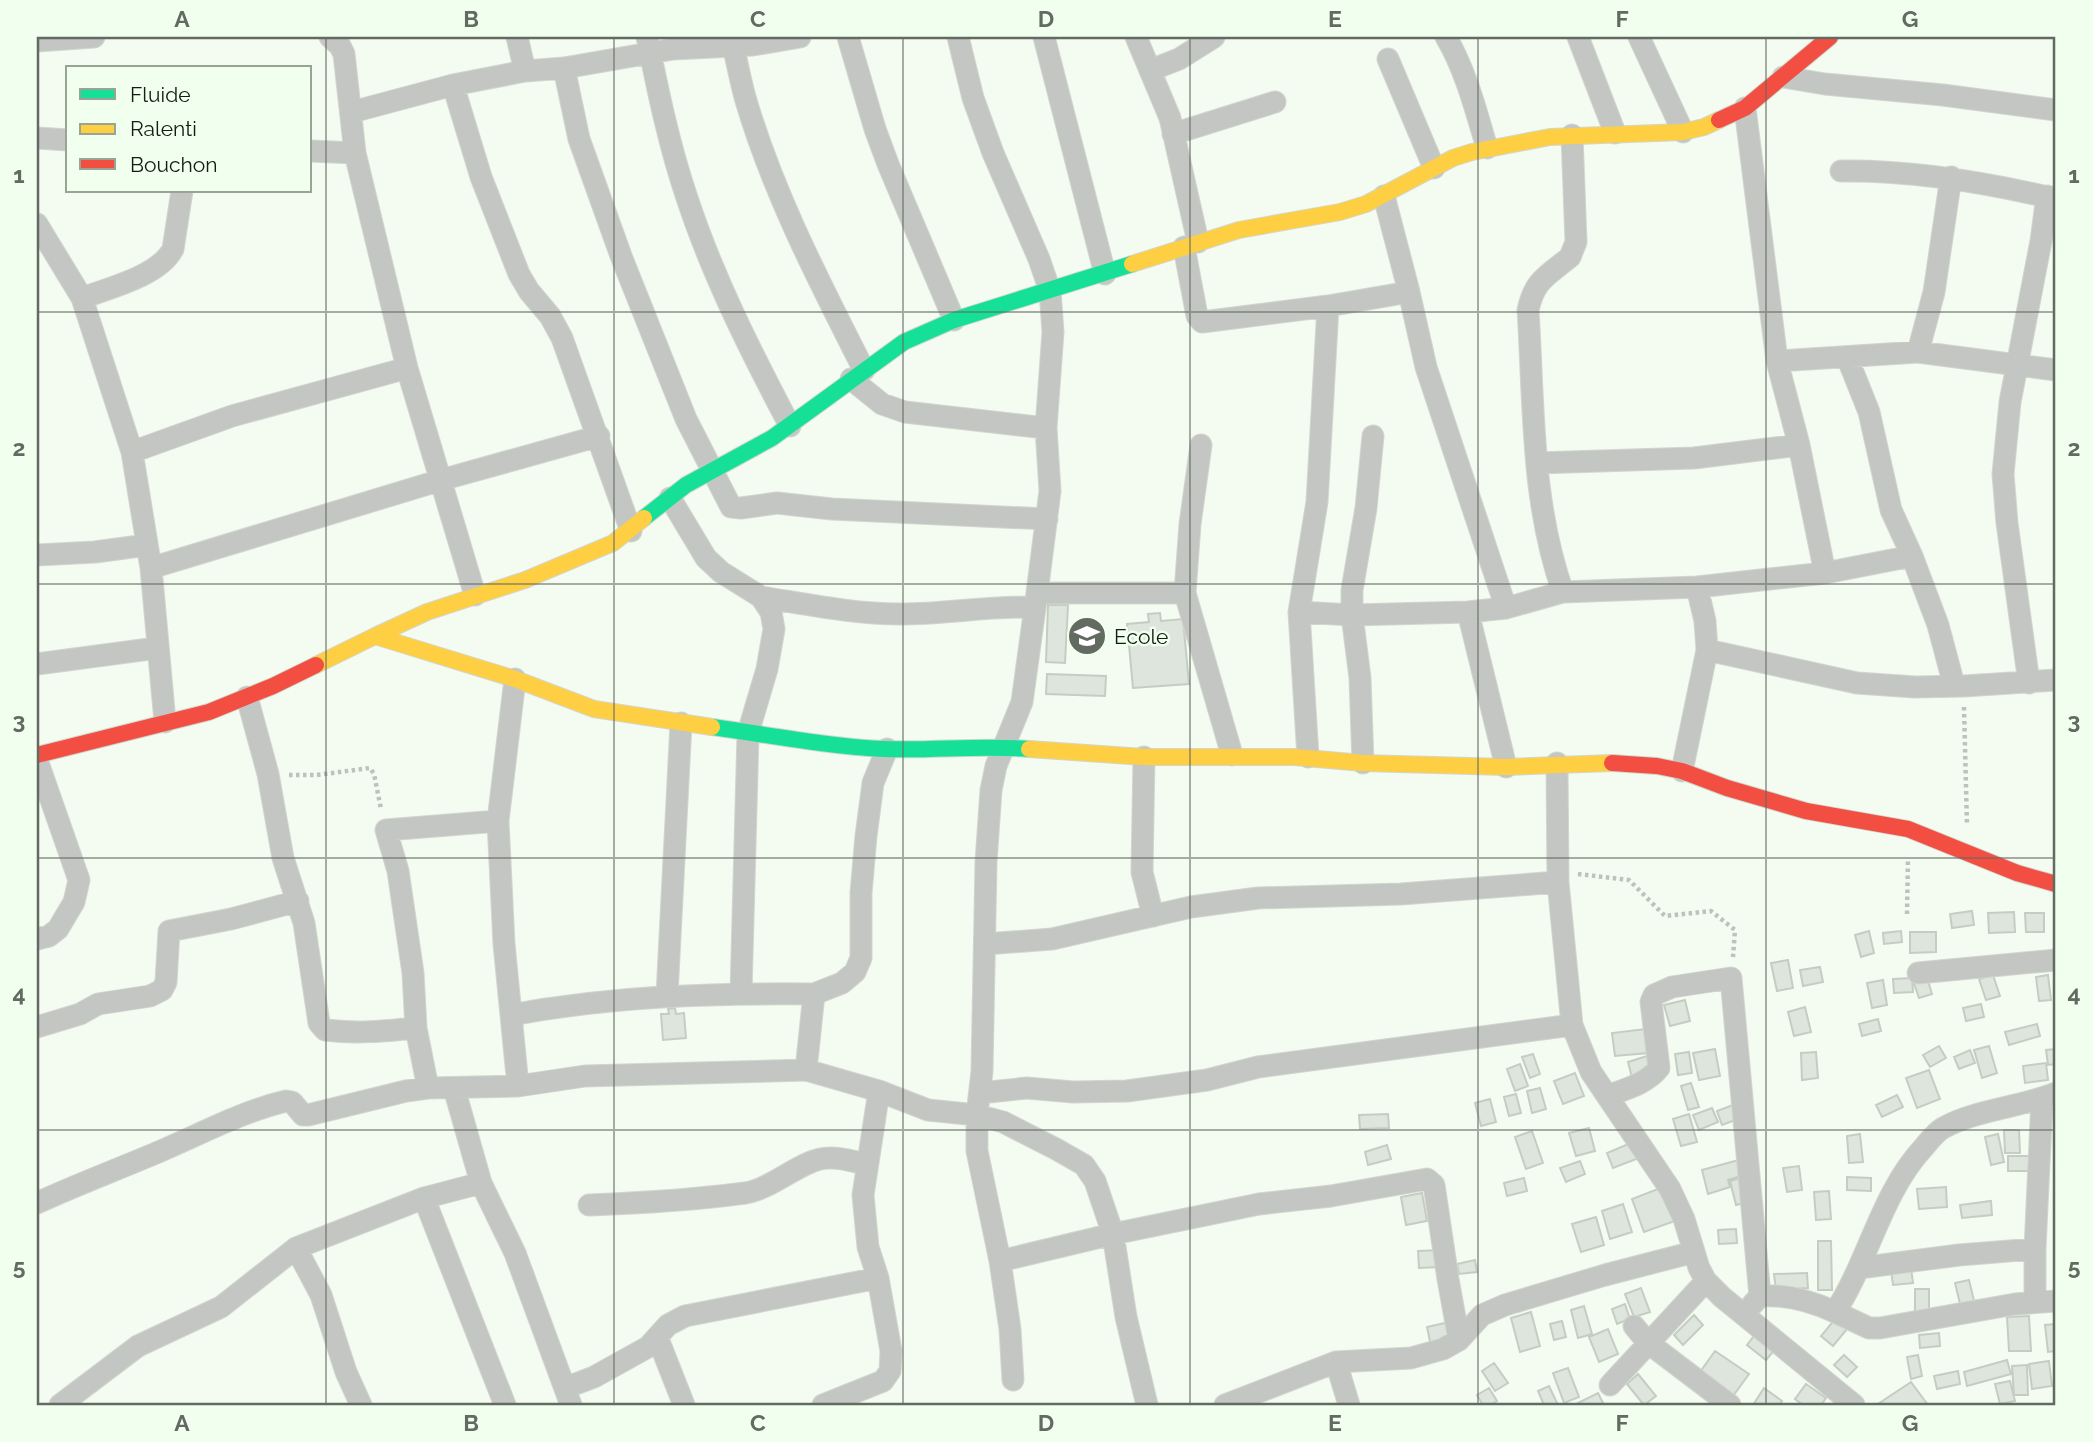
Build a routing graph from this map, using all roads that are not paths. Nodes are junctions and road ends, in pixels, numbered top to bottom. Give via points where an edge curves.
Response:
1 (94, 37) edge
2 (330, 37) edge
3 (517, 37) edge
4 (800, 37) edge
5 (848, 37) edge
6 (958, 37) edge
7 (1044, 37) edge
8 (1136, 37) edge
9 (1214, 37) edge
10 (1446, 37) edge
11 (1578, 37) edge
12 (1639, 37) edge
13 (1830, 37) edge
14 (37, 41) edge
15 (746, 43) edge
16 (649, 45) edge
17 (1388, 59) dead end
18 (564, 68) junction
19 (1151, 70) junction
20 (525, 71) junction
21 (1783, 77) junction
22 (453, 85) junction
23 (1275, 102) dead end
24 (1745, 108) junction
25 (2056, 110) edge
26 (352, 112) junction
27 (1683, 132) junction
28 (1615, 133) junction
29 (1173, 134) junction
30 (1572, 135) junction
31 (37, 138) edge
32 (66, 140) edge
33 (1487, 149) junction
34 (312, 151) edge
35 (355, 153) junction
36 (1434, 168) junction
37 (1840, 171) dead end
38 (1951, 177) junction
39 (182, 192) edge
40 (1384, 196) junction
41 (2051, 197) edge
42 (37, 224) edge
43 (1191, 244) junction
44 (1105, 274) junction
45 (1050, 291) junction
46 (1409, 292) junction
47 (82, 299) junction
48 (1328, 306) junction
49 (954, 320) junction
50 (1918, 352) junction
51 (1847, 357) junction
52 (1777, 361) junction
53 (2017, 366) junction
54 (407, 368) junction
55 (2056, 370) edge
56 (857, 374) junction
57 (790, 426) junction
58 (1046, 428) junction
59 (599, 436) junction
60 (1373, 436) dead end
61 (1799, 444) junction
62 (1201, 445) dead end
63 (131, 452) junction
64 (1537, 463) junction
65 (711, 471) junction
66 (441, 480) junction
67 (670, 498) junction
68 (1047, 519) junction
69 (631, 531) junction
70 (147, 545) junction
71 (37, 555) edge
72 (1912, 556) junction
73 (150, 568) junction
74 (1825, 573) junction
75 (1697, 587) junction
76 (1563, 592) junction
77 (1185, 593) junction
78 (475, 595) junction
79 (761, 597) junction
80 (1036, 600) junction
81 (1506, 608) junction
82 (1299, 612) junction
83 (1468, 612) junction
84 (1352, 615) junction
85 (374, 636) junction
86 (157, 648) junction
87 (1707, 650) junction
88 (37, 664) edge
89 (515, 679) junction
90 (2056, 680) edge
91 (2029, 683) junction
92 (1959, 686) junction
93 (247, 697) junction
94 (165, 722) junction
95 (681, 723) junction
96 (748, 733) junction
97 (1004, 747) junction
98 (887, 748) junction
99 (1232, 755) junction
100 (37, 757) edge
101 (1144, 757) junction
102 (1308, 757) junction
103 (1363, 763) junction
104 (1557, 763) junction
105 (1506, 767) junction
106 (1682, 771) junction
107 (498, 821) junction
108 (1558, 876) junction
109 (2056, 884) edge
110 (298, 901) junction
111 (1153, 916) junction
112 (37, 939) edge
113 (985, 944) junction
114 (2056, 960) edge
115 (1918, 973) dead end
116 (741, 993) junction
117 (814, 994) junction
118 (667, 995) junction
119 (511, 1015) junction
120 (1572, 1025) junction
121 (37, 1027) edge
122 (416, 1028) junction
123 (806, 1070) junction
124 (518, 1087) junction
125 (428, 1088) junction
126 (454, 1088) junction
127 (879, 1091) junction
128 (980, 1093) junction
129 (1607, 1096) junction
130 (2049, 1096) edge
131 (977, 1115) junction
132 (866, 1164) junction
133 (481, 1183) junction
134 (424, 1198) junction
135 (37, 1203) edge
136 (589, 1205) dead end
137 (1113, 1234) junction
138 (296, 1248) junction
139 (2035, 1249) junction
140 (1694, 1252) junction
141 (1000, 1261) junction
142 (1859, 1268) junction
143 (878, 1278) junction
144 (1706, 1281) junction
145 (1760, 1296) junction
146 (2046, 1301) edge
147 (1835, 1312) junction
148 (1745, 1315) junction
149 (1641, 1334) junction
150 (658, 1339) junction
151 (1460, 1340) junction
152 (1336, 1362) junction
153 (1013, 1380) dead end
154 (1610, 1385) dead end
155 (568, 1397) edge
156 (60, 1405) edge
157 (361, 1405) edge
158 (505, 1405) edge
159 (684, 1405) edge
160 (823, 1405) edge
161 (1147, 1405) edge
162 (1225, 1405) edge
163 (1349, 1405) edge
164 (1730, 1405) edge
165 (1854, 1405) edge

1 - 14 street
2 - 26 street via 344,54
3 - 20 street
4 - 15 street
5 - 49 street via 888,164
6 - 45 street via 973,98
7 - 44 street
8 - 19 street
9 - 19 street
10 - 33 street via 1456,53
11 - 28 street
12 - 27 street
13 - 21 street
15 - 16 street via 673,49
15 - 56 street via 746,102 782,202
16 - 18 street
16 - 57 street via 687,198 729,305
17 - 36 street
18 - 20 street
18 - 65 street via 579,139 609,224
19 - 29 street
20 - 22 street
21 - 24 street
21 - 25 street
22 - 26 street
22 - 59 street via 481,177 519,274 562,338
23 - 29 street
24 - 27 street
24 - 52 street
26 - 35 street
27 - 28 street
28 - 30 street
29 - 43 street
30 - 33 street
30 - 64 street via 1574,251 1537,283 1528,310
31 - 32 street
33 - 36 street
34 - 35 street
35 - 54 street
36 - 40 street
37 - 38 street
38 - 41 street
38 - 50 street via 1934,292
39 - 47 street via 169,257 152,270
40 - 43 street via 1340,212 1259,225
40 - 46 street
41 - 53 street
42 - 47 street
43 - 44 street
43 - 48 street via 1197,316 1202,322
44 - 45 street
45 - 49 street
45 - 58 street via 1053,332
46 - 48 street
46 - 81 street via 1426,367
47 - 63 street
48 - 82 street via 1317,502
49 - 56 street via 904,342
50 - 51 street
50 - 53 street
51 - 52 street
51 - 72 street via 1869,412 1891,510
52 - 61 street
53 - 55 street
53 - 91 street via 2003,474
54 - 63 street via 232,416
54 - 66 street
56 - 57 street
56 - 58 street via 882,404 905,412
57 - 65 street
58 - 68 street
59 - 66 street
59 - 69 street
60 - 84 street
61 - 64 street via 1694,458
61 - 74 street
62 - 77 street
63 - 70 street
64 - 76 street via 1545,528
65 - 67 street
65 - 68 street via 728,503 736,508 777,503
66 - 73 street
66 - 78 street
67 - 69 street
67 - 79 street via 706,558
68 - 80 street
69 - 78 street via 570,562
70 - 71 street
70 - 73 street
72 - 74 street
72 - 92 street
73 - 86 street
74 - 75 street
75 - 76 street
75 - 87 street
76 - 81 street
77 - 80 street
77 - 99 street
78 - 85 street
79 - 80 street via 899,614
79 - 96 street via 771,612 774,629
80 - 97 street via 1022,702
81 - 83 street
82 - 84 street
82 - 102 street
83 - 84 street
83 - 105 street
84 - 103 street
85 - 89 street
85 - 93 street
86 - 88 street
86 - 94 street
87 - 92 street via 1857,683
87 - 106 street
89 - 95 street via 594,709
89 - 107 street
90 - 91 street
91 - 92 street
93 - 94 street
93 - 110 street via 268,774 283,858
94 - 100 street
95 - 96 street
95 - 118 street
96 - 98 street
96 - 116 street
97 - 98 street
97 - 101 street
97 - 113 street via 991,790
98 - 117 street via 873,783 866,836 860,958 855,972 842,983
99 - 101 street
99 - 102 street
100 - 112 street via 79,885 58,929
101 - 111 street via 1142,872
102 - 103 street
103 - 105 street
104 - 105 street
104 - 106 street via 1604,762
104 - 108 street
106 - 109 street via 1806,811 1908,830
107 - 119 street
107 - 122 street via 386,830 401,892
108 - 111 street via 1401,894 1258,898
108 - 120 street
110 - 121 street via 169,931 162,990 98,1004
110 - 122 street via 322,1027 366,1032
111 - 113 street via 1052,939
113 - 128 street
114 - 115 street
116 - 117 street
116 - 118 street
117 - 123 street
118 - 119 street via 568,1004
119 - 124 street
120 - 128 street via 1258,1068 1127,1091 1027,1088
120 - 129 street via 1591,1072
122 - 125 street
123 - 124 street via 585,1076
123 - 127 street
124 - 126 street
125 - 126 street
125 - 135 street via 308,1115 290,1101 277,1103 219,1123
126 - 133 street
127 - 131 street via 928,1110
127 - 132 street
128 - 131 street
129 - 140 street via 1670,1189
129 - 145 street via 1641,1083 1659,1068 1654,995 1672,987 1731,978
130 - 139 street
130 - 142 street via 1942,1128 1906,1166
131 - 137 street via 1013,1127 1084,1166 1095,1181
131 - 141 street via 977,1150
132 - 136 street via 829,1158 747,1193
132 - 143 street via 867,1247
133 - 134 street
133 - 155 street via 515,1253
134 - 138 street
134 - 158 street
137 - 141 street
137 - 151 street via 1259,1204 1427,1179 1434,1185
137 - 161 street
138 - 156 street via 221,1307 138,1346
138 - 157 street via 321,1295
139 - 142 street
139 - 146 street
140 - 144 street
140 - 151 street via 1505,1305 1482,1315
141 - 153 street
142 - 147 street
143 - 150 street via 685,1315 668,1325
143 - 160 street via 890,1371 883,1381
144 - 148 street
144 - 149 street
145 - 147 street via 1779,1295
145 - 148 street
146 - 147 street via 1880,1328 1869,1328
148 - 165 street
149 - 154 street
149 - 164 street
150 - 155 street
150 - 159 street
151 - 152 street via 1411,1358
152 - 162 street
152 - 163 street

